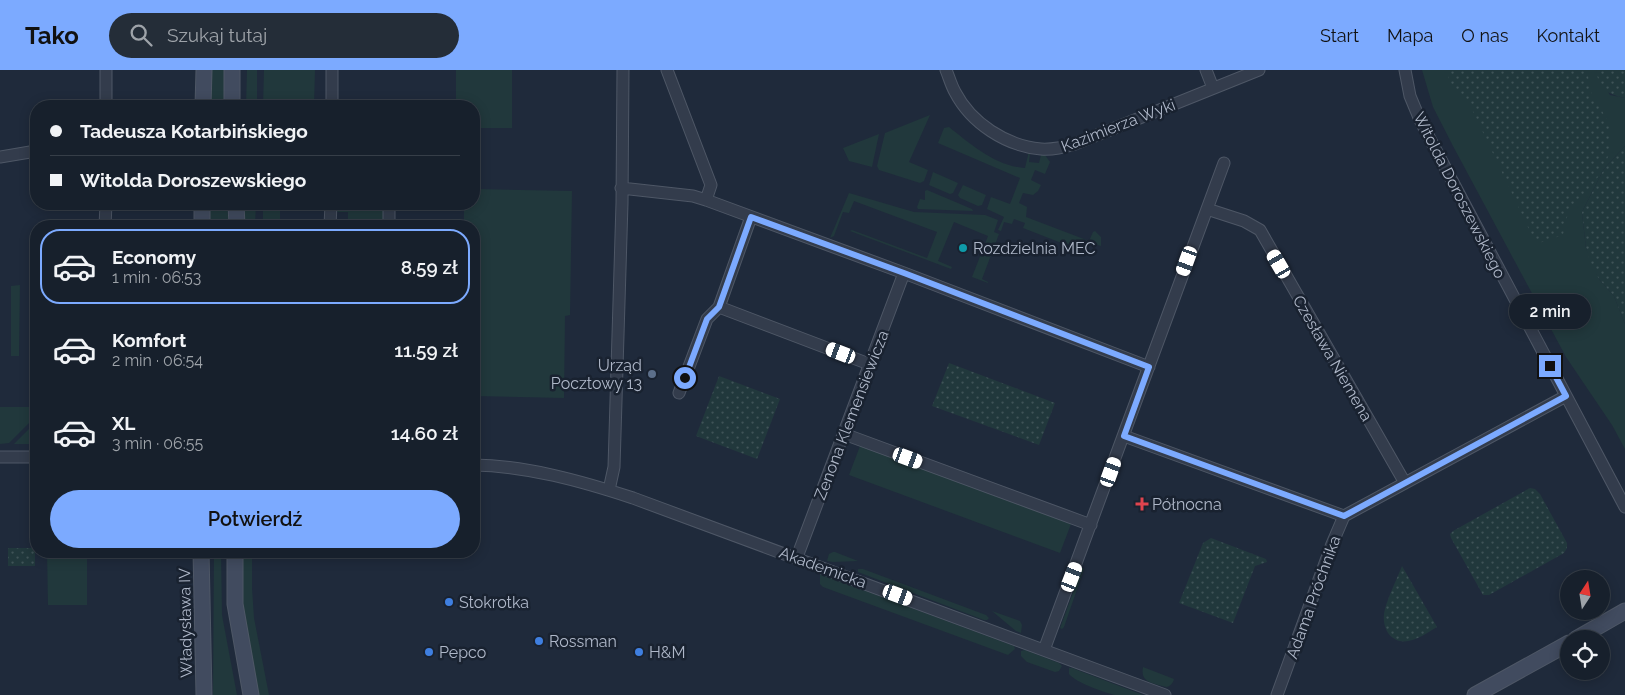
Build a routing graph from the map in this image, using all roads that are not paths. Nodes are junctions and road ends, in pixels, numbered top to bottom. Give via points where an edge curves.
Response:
1 (106, 70) edge
2 (204, 70) edge
3 (232, 70) edge
4 (332, 70) edge
5 (667, 70) edge
6 (946, 70) edge
7 (1206, 70) edge
8 (1259, 70) edge
9 (1405, 70) edge
10 (626, 71) edge
11 (1213, 88) junction
12 (106, 100) edge
13 (203, 100) edge
14 (232, 100) edge
15 (332, 100) edge
16 (30, 152) edge
17 (0, 158) edge
18 (1224, 163) dead end
19 (621, 188) junction
20 (706, 200) junction
21 (1207, 209) junction
22 (751, 217) junction
23 (904, 273) junction
24 (719, 307) junction
25 (870, 364) junction
26 (1149, 367) junction
27 (679, 393) dead end
28 (1566, 396) junction
29 (844, 434) junction
30 (1124, 436) junction
31 (0, 457) edge
32 (30, 457) edge
33 (480, 466) edge
34 (1405, 483) junction
35 (609, 490) junction
36 (1625, 506) edge
37 (1344, 516) junction
38 (1091, 525) junction
39 (202, 558) edge
40 (235, 558) edge
41 (797, 558) junction
42 (1625, 612) edge
43 (1592, 630) edge
44 (1560, 648) edge
45 (1044, 650) junction
46 (204, 695) edge
47 (251, 695) edge
48 (1165, 695) edge
49 (1277, 695) edge
50 (1475, 695) edge

1 - 12 street
2 - 13 main road
3 - 14 main road
4 - 15 street
5 - 20 street via 711,184
6 - 11 street, Kazimierza Wyki via 954,91 985,127 1010,141 1041,149 1076,144
7 - 11 street
8 - 11 street, Kazimierza Wyki
9 - 28 street, Witolda Doroszewskiego via 1410,96 1420,120
10 - 19 street
16 - 17 street
18 - 21 street
19 - 20 street
19 - 35 street via 614,467
20 - 22 street
21 - 26 street
21 - 34 street, Czesława Niemena via 1260,230
22 - 23 street
22 - 24 street
23 - 25 street, Zenona Klemensiewicza
23 - 26 street
24 - 25 street
24 - 27 street via 707,319
25 - 29 street, Zenona Klemensiewicza
26 - 30 street
28 - 34 street, Adama Próchnika
28 - 36 street
29 - 38 street
29 - 41 street, Zenona Klemensiewicza
30 - 37 street
30 - 38 street
31 - 32 street
33 - 35 street, Akademicka via 529,470
34 - 37 street, Adama Próchnika
35 - 41 street, Akademicka
37 - 49 street, Adama Próchnika
38 - 45 street
39 - 46 main road, Władysława IV
40 - 47 main road via 235,604
41 - 45 street, Akademicka
42 - 43 main road
44 - 50 main road
45 - 48 street, Akademicka

